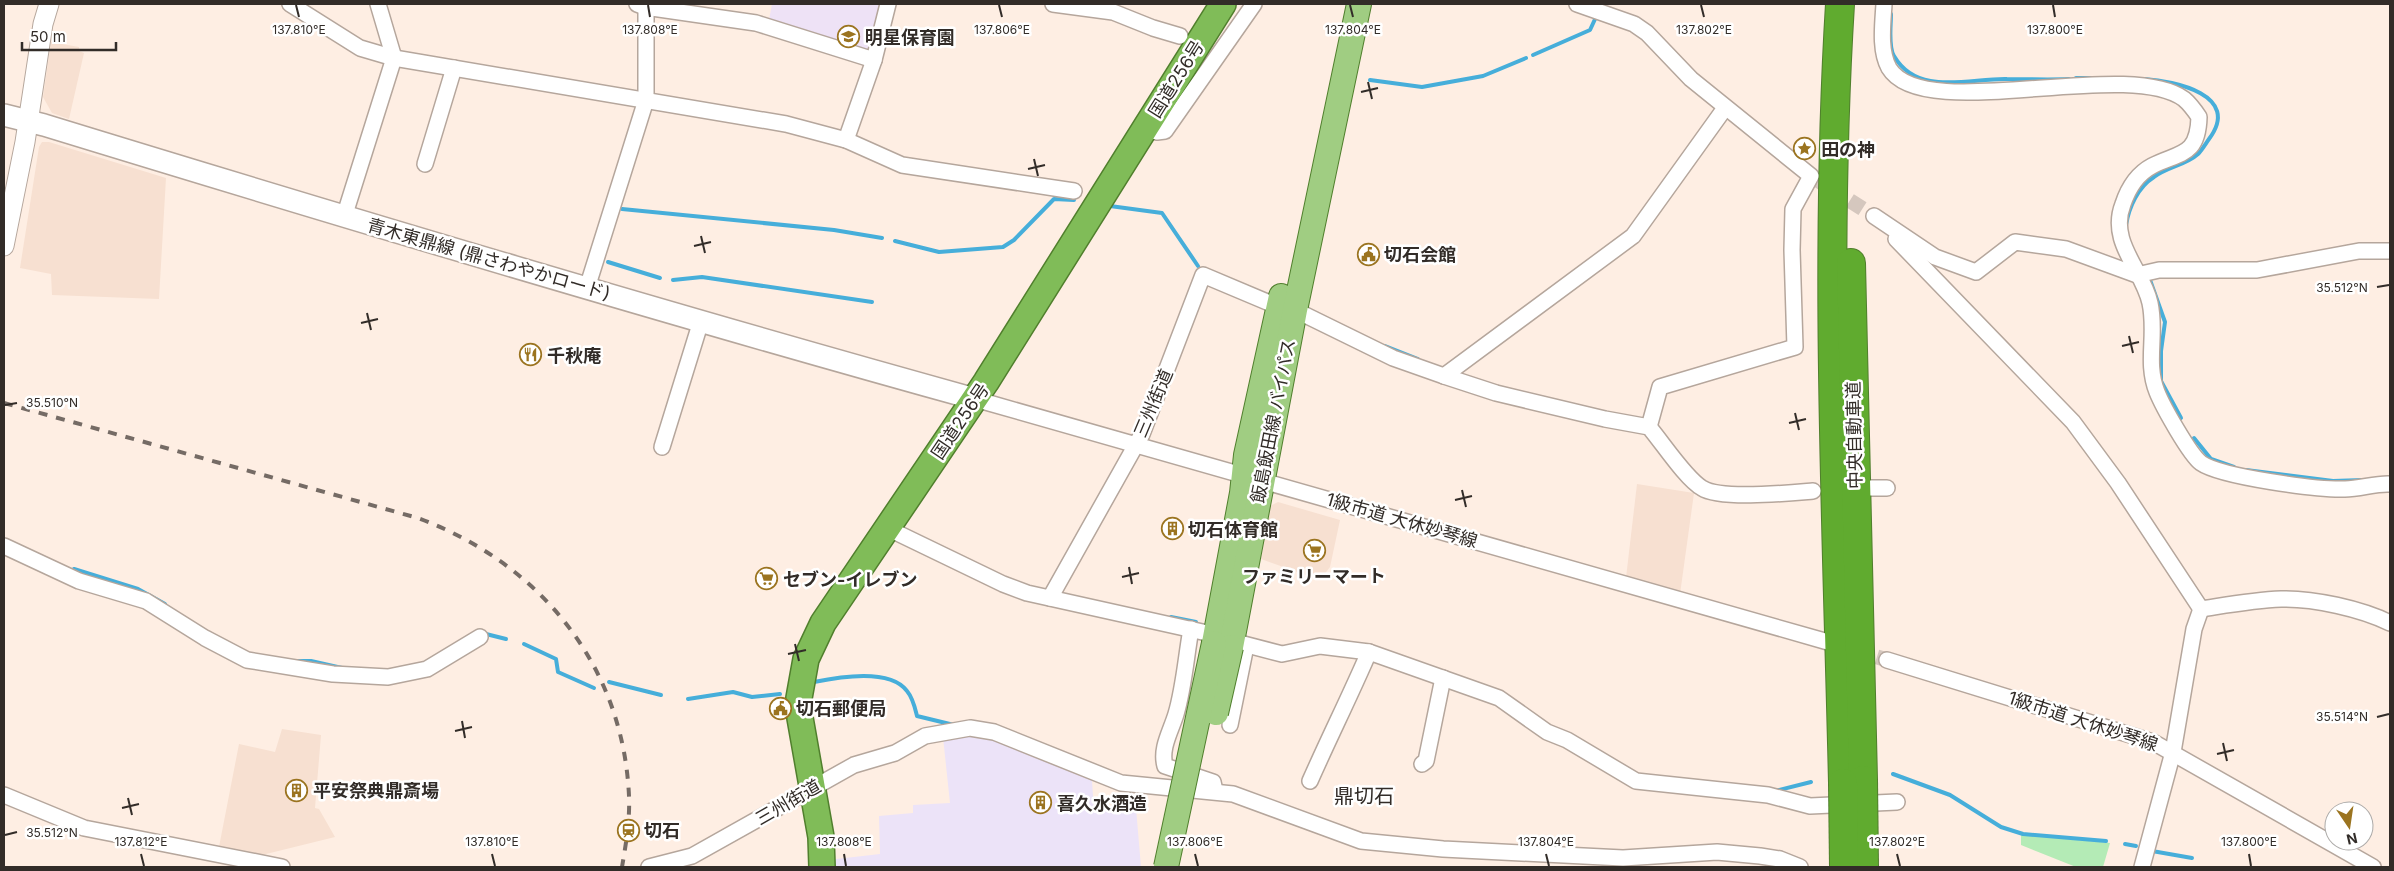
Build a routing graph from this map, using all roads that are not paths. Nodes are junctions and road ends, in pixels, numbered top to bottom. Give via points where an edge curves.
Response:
1 (49, 4) edge
2 (290, 4) edge
3 (378, 4) edge
4 (888, 4) edge
5 (1053, 4) edge
6 (1223, 4) edge
7 (1254, 4) edge
8 (1342, 4) edge
9 (1359, 4) edge
10 (1577, 4) edge
11 (1840, 4) edge
12 (1858, 4) edge
13 (1884, 4) edge
14 (643, 5) edge
15 (1180, 36) dead end
16 (394, 58) junction
17 (874, 60) junction
18 (454, 68) junction
19 (646, 100) junction
20 (1725, 108) junction
21 (4, 115) edge
22 (28, 121) junction
23 (1145, 129) junction
24 (846, 140) junction
25 (425, 164) dead end
26 (1074, 191) dead end
27 (344, 218) junction
28 (4, 246) edge
29 (2390, 251) edge
30 (2138, 275) junction
31 (587, 288) junction
32 (1287, 309) junction
33 (701, 321) junction
34 (1444, 376) junction
35 (975, 399) junction
36 (1650, 427) junction
37 (1136, 444) junction
38 (662, 447) dead end
39 (1253, 478) junction
40 (2390, 484) edge
41 (1870, 488) dead end
42 (1887, 488) dead end
43 (1813, 492) dead end
44 (887, 528) junction
45 (4, 546) edge
46 (1050, 598) junction
47 (2201, 609) junction
48 (2390, 622) edge
49 (1191, 629) junction
50 (480, 637) dead end
51 (1228, 642) junction
52 (1828, 642) dead end
53 (1369, 652) junction
54 (1887, 660) tunnel mouth
55 (1443, 678) junction
56 (1230, 725) dead end
57 (2173, 752) junction
58 (1422, 764) dead end
59 (1310, 782) dead end
60 (1853, 782) junction
61 (812, 788) junction
62 (1215, 791) junction
63 (4, 795) edge
64 (1897, 802) dead end
65 (282, 867) edge
66 (650, 867) edge
67 (822, 867) edge
68 (1166, 867) edge
69 (1181, 867) edge
70 (1800, 867) edge
71 (1844, 867) edge
72 (1864, 867) edge
73 (2142, 867) edge
74 (2373, 867) edge

1 - 22 street
2 - 16 street via 360,48
3 - 16 street
4 - 17 street
5 - 15 street via 1113,12
6 - 23 highway, 国道256号
7 - 23 street via 1165,131
8 - 32 main road, 飯島飯田線 バイパス
9 - 32 main road, 飯島飯田線 バイパス
10 - 20 street via 1634,24 1647,33 1691,79
11 - 60 highway, 中央自動車道 via 1834,138 1832,313
12 - 60 highway, 中央自動車道 via 1852,138
13 - 30 street via 1883,49 1889,68 1904,83 1960,94 2001,89 2131,86 2171,94 2189,104 2199,117 2199,128 2191,146 2183,155 2140,174 2122,206 2120,238
14 - 17 street via 756,23
14 - 19 street
16 - 18 street
16 - 27 street
17 - 24 street
18 - 19 street
18 - 25 street
19 - 24 street via 786,124
19 - 31 street
20 - 34 street via 1633,236
20 - 36 street via 1811,176 1793,209 1796,347 1660,387
21 - 22 main road, 青木東鼎線 (鼎さわやかロード)
22 - 27 main road, 青木東鼎線 (鼎さわやかロード)
22 - 28 street
23 - 35 highway, 国道256号
24 - 26 street via 902,165
27 - 31 main road, 青木東鼎線 (鼎さわやかロード)
29 - 30 street via 2358,250 2257,270 2159,270
30 - 40 street via 2148,295 2154,323 2150,362 2157,392 2193,455 2202,464 2223,472 2265,480 2345,489
30 - 47 street via 2066,249 2015,242 1976,272 1935,257 1874,216 2073,422 2118,482
31 - 33 main road, 青木東鼎線 (鼎さわやかロード)
32 - 34 street via 1393,358
32 - 37 street, 三州街道 via 1203,275
32 - 39 main road, 飯島飯田線 バイパス
33 - 35 main road, 青木東鼎線 (鼎さわやかロード)
33 - 38 street
34 - 36 street via 1496,393
35 - 37 street, 1級市道 大休妙琴線
35 - 44 highway, 国道256号
36 - 43 street via 1707,491 1726,494
37 - 39 street, 1級市道 大休妙琴線
37 - 46 street, 三州街道
39 - 51 main road, 飯島飯田線 バイパス
39 - 52 street, 1級市道 大休妙琴線
41 - 42 street
44 - 46 street via 1003,584
44 - 61 highway, 国道256号 via 823,623 806,660 799,698
45 - 50 street via 79,581 146,601 247,660 333,674 388,677 427,669
46 - 49 street
47 - 48 street via 2283,599 2322,603
47 - 57 street via 2194,629
49 - 51 street
49 - 62 street via 1164,762 1165,766 1213,782
51 - 53 street via 1282,654 1320,646
51 - 56 street
51 - 68 main road, 飯島飯田線 バイパス, bridge
51 - 69 main road, 飯島飯田線 バイパス, bridge
53 - 55 street
53 - 59 street
54 - 57 street, 1級市道 大休妙琴線 via 2144,739
55 - 58 street via 1426,761
55 - 64 street via 1499,698 1547,732 1636,780 1768,796 1810,806
57 - 73 street
57 - 74 street, 1級市道 大休妙琴線
60 - 71 highway, 中央自動車道, bridge
60 - 72 highway, 中央自動車道, bridge
61 - 62 street, 三州街道 via 854,765 895,753 925,736 970,728 994,732 1121,783
61 - 66 street, 三州街道 via 692,856
61 - 67 highway, 国道256号 via 821,837
62 - 70 street, 三州街道 via 1234,794 1361,841 1394,846 1623,858 1717,852 1780,859
63 - 65 street via 84,828

